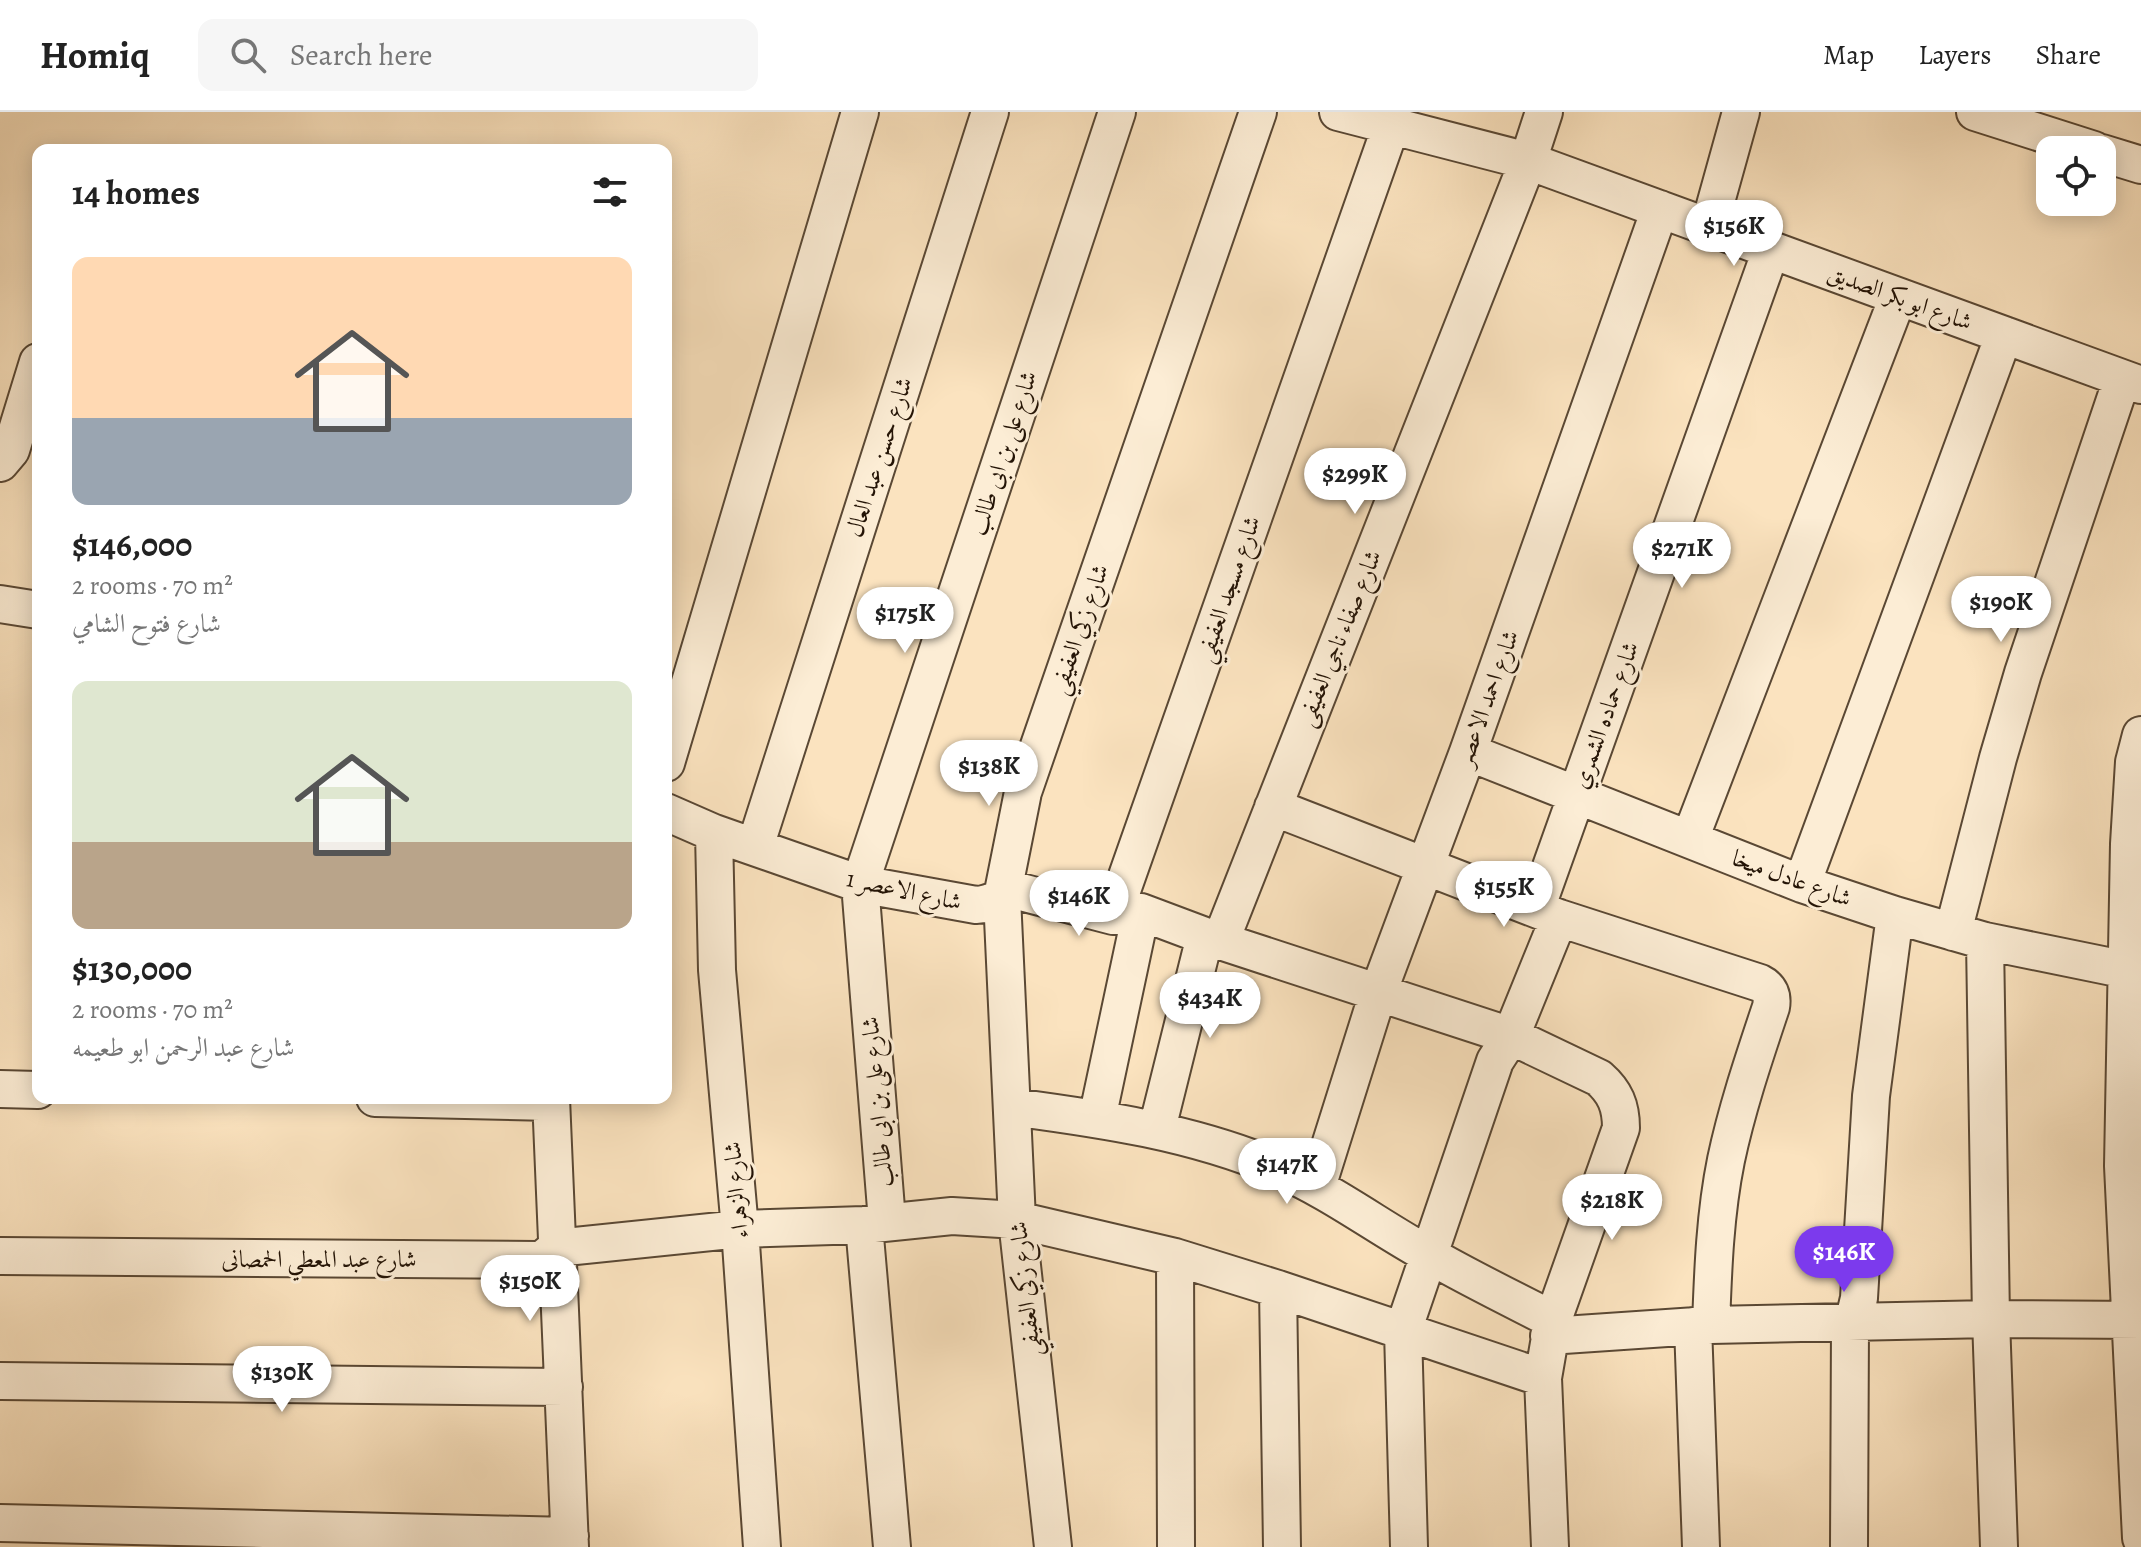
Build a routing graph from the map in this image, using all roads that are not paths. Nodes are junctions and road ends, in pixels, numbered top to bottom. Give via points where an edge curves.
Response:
1 (860, 112) edge
2 (990, 112) edge
3 (1117, 112) edge
4 (1258, 112) edge
5 (1338, 112) edge
6 (1544, 112) edge
7 (1741, 112) edge
8 (1975, 112) edge
9 (1391, 126) junction
10 (2050, 136) edge
11 (2116, 157) edge
12 (1528, 161) junction
13 (2141, 165) edge
14 (1660, 209) junction
15 (1709, 227) junction
16 (1771, 250) junction
17 (1898, 297) junction
18 (2004, 335) junction
19 (32, 382) edge
20 (2132, 382) edge
21 (0, 463) edge
22 (0, 604) edge
23 (32, 609) edge
24 (2141, 735) edge
25 (672, 743) edge
26 (1468, 752) junction
27 (1577, 795) junction
28 (1273, 807) junction
29 (672, 815) edge
30 (714, 833) junction
31 (1690, 839) junction
32 (2135, 842) edge
33 (755, 847) junction
34 (1425, 866) junction
35 (860, 884) junction
36 (1802, 884) junction
37 (1002, 897) junction
38 (1547, 913) junction
39 (1127, 914) junction
40 (1895, 915) junction
41 (1969, 936) junction
42 (1213, 938) junction
43 (2127, 970) junction
44 (1378, 993) junction
45 (1511, 1036) junction
46 (0, 1089) edge
47 (32, 1090) edge
48 (551, 1104) edge
49 (1012, 1107) junction
50 (1097, 1119) junction
51 (1157, 1129) junction
52 (2132, 1166) edge
53 (1317, 1187) junction
54 (1017, 1220) junction
55 (875, 1223) junction
56 (740, 1229) junction
57 (556, 1248) junction
58 (0, 1256) edge
59 (1429, 1256) junction
60 (1175, 1257) junction
61 (1278, 1289) junction
62 (1991, 1319) junction
63 (2136, 1320) edge
64 (1850, 1324) junction
65 (1702, 1325) junction
66 (1551, 1328) junction
67 (1403, 1331) junction
68 (1543, 1378) junction
69 (0, 1381) edge
70 (564, 1387) junction
71 (2140, 1516) edge
72 (0, 1523) edge
73 (2141, 1538) edge
74 (570, 1542) edge
75 (762, 1547) edge
76 (892, 1547) edge
77 (1053, 1547) edge
78 (1176, 1547) edge
79 (1282, 1547) edge
80 (1409, 1547) edge
81 (1550, 1547) edge
82 (1701, 1547) edge
83 (1849, 1547) edge
84 (1999, 1547) edge

1 - 25 street
2 - 33 street, شارع حسن عبد العال
3 - 35 street, شارع على بن ابى طالب
4 - 37 street, شارع زكي العفيفي via 1023,792
5 - 9 street, شارع ابو بكر الصديق
6 - 12 street, شارع صفاء ناجي العفيفى
7 - 15 street
8 - 10 street
9 - 12 street, شارع ابو بكر الصديق
9 - 39 street, شارع مسجد العفيفي
11 - 13 street
12 - 14 street, شارع ابو بكر الصديق
12 - 28 street, شارع صفاء ناجي العفيفى
14 - 15 street, شارع ابو بكر الصديق
14 - 26 street, شارع احمد الاعصر
15 - 16 street, شارع ابو بكر الصديق
16 - 17 street, شارع ابو بكر الصديق
16 - 27 street, شارع حماده الشمري
17 - 18 street, شارع ابو بكر الصديق
17 - 31 street
18 - 20 street, شارع ابو بكر الصديق
18 - 36 street
19 - 21 street via 11,450
20 - 41 street via 2023,673 1998,758
22 - 23 street
24 - 32 street via 2134,762
26 - 27 street, شارع عادل ميخا
26 - 34 street, شارع احمد الاعصر
27 - 31 street, شارع عادل ميخا
27 - 38 street, شارع حماده الشمري
28 - 34 street
28 - 42 street, شارع صفاء ناجي العفيفى
29 - 30 street, شارع الاعصر 1
30 - 33 street, شارع الاعصر 1
30 - 56 street, شارع الزهراء via 717,970
31 - 36 street, شارع عادل ميخا
32 - 43 street
33 - 35 street, شارع الاعصر 1
34 - 38 street
34 - 44 street, شارع احمد الاعصر
35 - 37 street, شارع الاعصر 1 via 976,905
35 - 55 street, شارع على بن ابى طالب
36 - 40 street, شارع عادل ميخا
37 - 39 street, شارع الاعصر 1 via 1025,892
37 - 49 street, شارع زكي العفيفي
38 - 45 street, شارع حماده الشمري
38 - 65 street via 1769,990 1772,1001 1726,1163
39 - 42 street, شارع الاعصر 1
39 - 50 street, شارع مسجد العفيفي
40 - 41 street, شارع عادل ميخا
40 - 64 street via 1871,1096 1859,1298
41 - 43 street, شارع عادل ميخا
41 - 62 street
42 - 44 street, شارع الاعصر 1
42 - 51 street, شارع صفاء ناجي العفيفى
43 - 52 street
44 - 45 street, شارع الاعصر 1
44 - 53 street, شارع احمد الاعصر
45 - 59 street, شارع حماده الشمري via 1495,1061
45 - 66 street, شارع الاعصر 1 via 1599,1078 1610,1087 1621,1113 1621,1128
46 - 47 street
48 - 57 street
49 - 50 street
49 - 54 street, شارع زكي العفيفي
50 - 51 street
51 - 53 street via 1249,1158
52 - 63 street
53 - 59 street
54 - 55 street, شارع عبد المعطي الحمصانى via 952,1216
54 - 60 street, شارع عبد المعطي الحمصانى
54 - 77 street, شارع زكي العفيفي
55 - 56 street, شارع عبد المعطي الحمصانى
55 - 76 street, شارع على بن ابى طالب
56 - 57 street, شارع عبد المعطي الحمصانى
56 - 75 street, شارع الزهراء
57 - 58 street, شارع عبد المعطي الحمصانى via 537,1260
57 - 70 street
59 - 66 street
59 - 67 street, شارع حماده الشمري
60 - 61 street, شارع عبد المعطي الحمصانى
60 - 78 street
61 - 67 street, شارع عبد المعطي الحمصانى
61 - 79 street
62 - 63 street
62 - 64 street
62 - 84 street
63 - 71 street
64 - 65 street
64 - 83 street
65 - 66 street
65 - 82 street
66 - 68 street
67 - 68 street, شارع عبد المعطي الحمصانى
67 - 80 street
68 - 81 street
69 - 70 street
70 - 74 street
71 - 73 street
72 - 74 street

